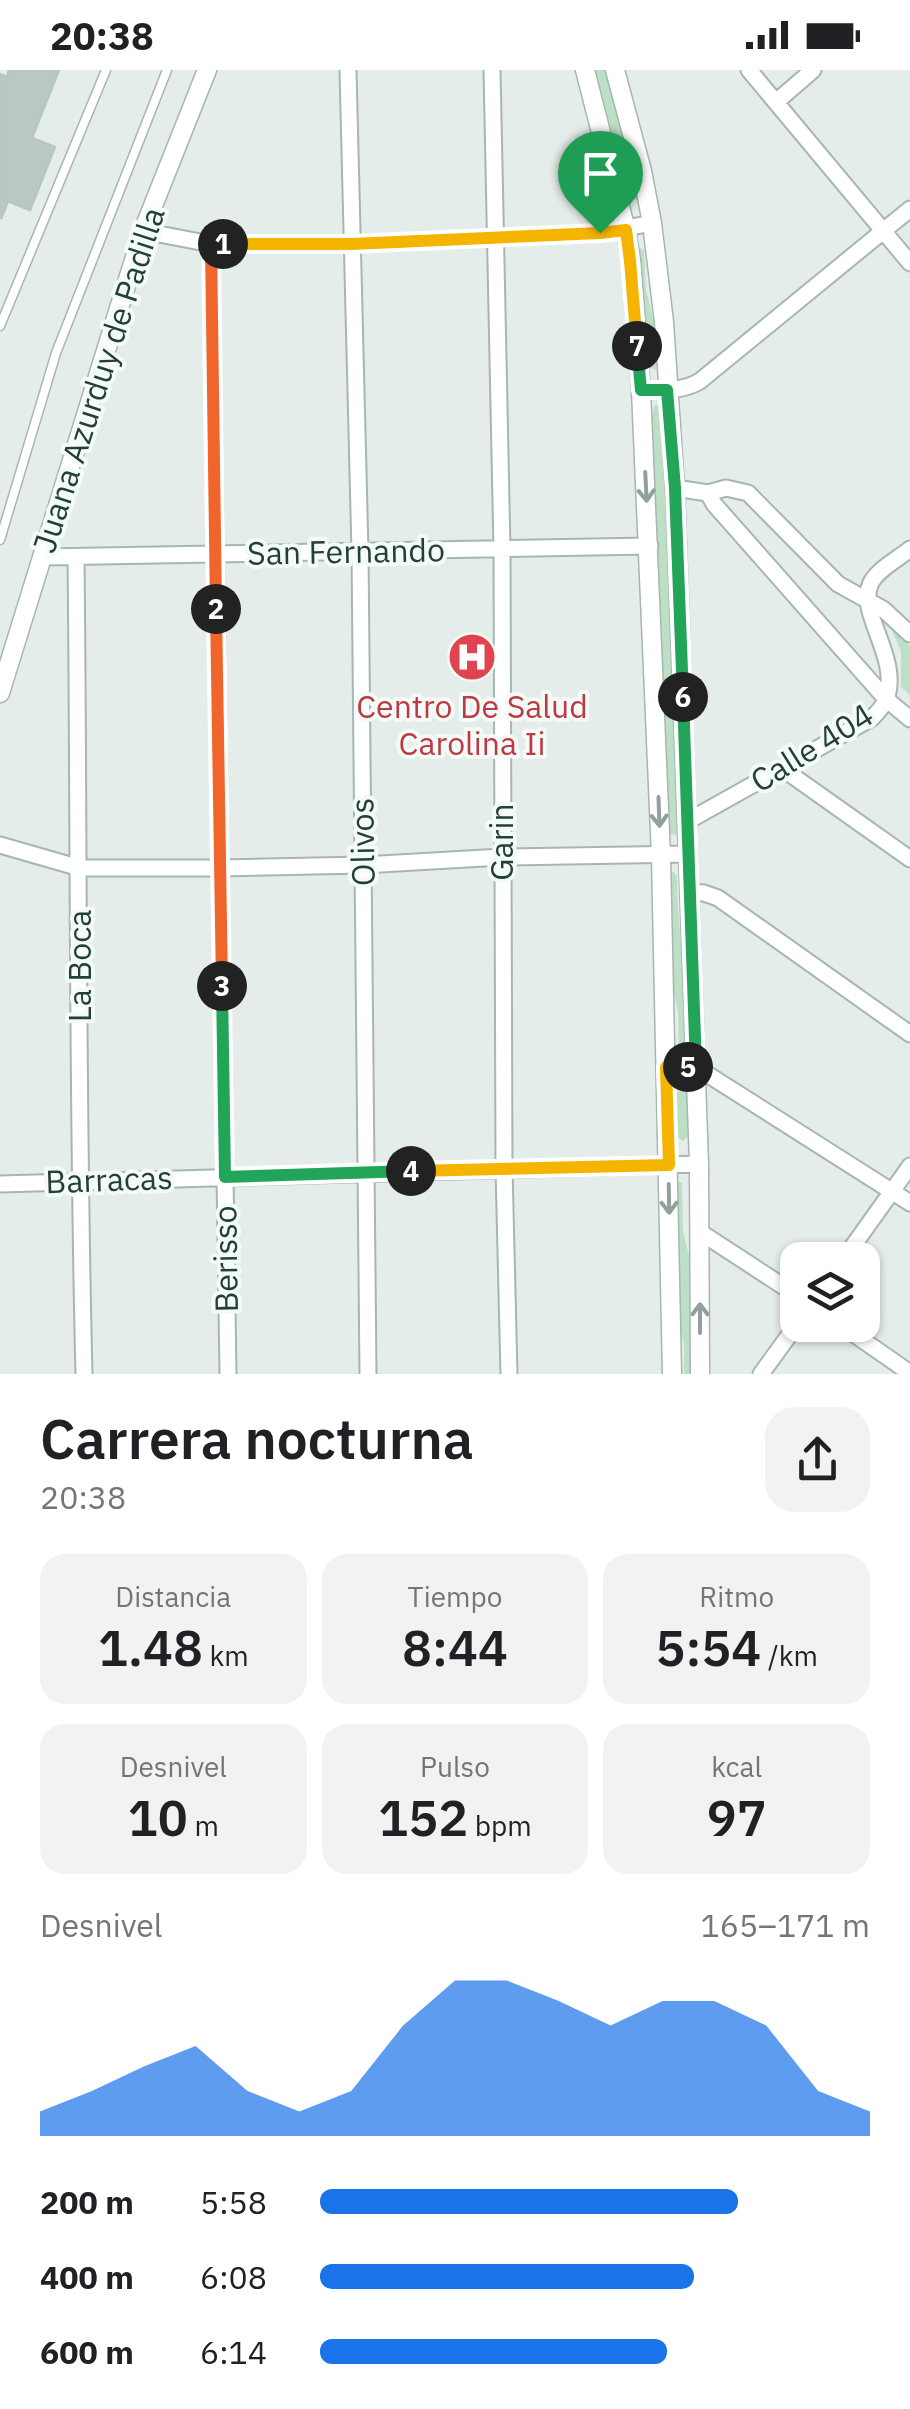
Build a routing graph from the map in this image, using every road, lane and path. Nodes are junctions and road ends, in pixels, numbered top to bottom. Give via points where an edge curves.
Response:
1 (106, 70) edge
2 (168, 70) edge
3 (207, 70) edge
4 (348, 70) edge
5 (492, 70) edge
6 (585, 70) edge
7 (615, 70) edge
8 (748, 70) edge
9 (813, 70) edge
10 (776, 102) junction
11 (910, 209) edge
12 (652, 223) junction
13 (626, 230) junction
14 (143, 231) junction
15 (883, 231) junction
16 (495, 238) junction
17 (211, 244) junction
18 (351, 244) junction
19 (910, 263) edge
20 (0, 326) edge
21 (641, 390) junction
22 (667, 390) junction
23 (675, 488) junction
24 (708, 493) junction
25 (0, 540) edge
26 (650, 546) junction
27 (910, 549) edge
28 (502, 550) junction
29 (360, 552) junction
30 (216, 554) junction
31 (43, 557) junction
32 (76, 557) junction
33 (866, 599) junction
34 (910, 634) edge
35 (0, 694) edge
36 (886, 699) junction
37 (910, 719) edge
38 (783, 769) junction
39 (688, 821) junction
40 (0, 845) edge
41 (690, 854) junction
42 (661, 856) junction
43 (502, 857) junction
44 (910, 859) edge
45 (363, 864) junction
46 (80, 868) junction
47 (220, 868) junction
48 (690, 892) junction
49 (910, 1034) edge
50 (666, 1067) junction
51 (696, 1067) junction
52 (699, 1164) junction
53 (669, 1165) junction
54 (910, 1166) edge
55 (504, 1168) junction
56 (367, 1173) junction
57 (225, 1177) junction
58 (79, 1181) junction
59 (0, 1184) edge
60 (892, 1191) junction
61 (910, 1203) edge
62 (700, 1232) junction
63 (856, 1242) edge
64 (780, 1284) edge
65 (784, 1342) edge
66 (865, 1342) edge
67 (910, 1372) edge
68 (84, 1374) edge
69 (228, 1374) edge
70 (368, 1374) edge
71 (509, 1374) edge
72 (672, 1374) edge
73 (700, 1374) edge
74 (761, 1374) edge

1 - 20 lane
2 - 25 lane via 56,353
3 - 14 street, Juana Azurduy de Padilla
4 - 18 street, Olivos
5 - 16 street, Garin
6 - 13 street
7 - 12 street
8 - 10 street
9 - 10 street
10 - 15 street
11 - 15 street
12 - 13 street
12 - 22 street
13 - 16 street
13 - 21 street
14 - 17 street
14 - 31 street, Juana Azurduy de Padilla
15 - 19 street
15 - 22 street via 700,381
16 - 18 street
16 - 28 street, Garin
17 - 18 street
17 - 30 street, Berisso
18 - 29 street, Olivos
21 - 22 street
21 -> 26 street
22 - 23 street
23 - 24 street
23 - 39 street
24 - 33 street via 748,493 838,584
24 - 36 street
26 - 28 street, San Fernando
26 -> 42 street
27 - 33 street via 871,581
28 - 29 street, San Fernando
28 - 43 street, Garin
29 - 30 street, San Fernando
29 - 45 street, Olivos
30 - 32 street, San Fernando
30 - 47 street, Berisso
31 - 32 street, San Fernando
31 - 35 street, Juana Azurduy de Padilla
32 - 46 street, La Boca
33 - 34 street
33 - 36 street, Calle 404 via 886,652
36 - 37 street
36 - 38 street, Calle 404 via 872,718
38 - 39 street, Calle 404
38 - 44 street
39 - 41 street
40 - 46 street
41 - 42 street
41 - 48 street
42 - 43 street
42 - 50 street
43 - 45 street
43 - 55 street, Garin
45 - 47 street
45 - 56 street, Olivos
46 - 47 street
46 - 58 street, La Boca
47 - 57 street, Berisso
48 - 49 street via 718,898
48 - 51 street
50 - 51 street
50 - 53 street
51 - 52 street
51 - 60 street
52 - 53 street, Barracas
52 - 62 street
53 - 55 street, Barracas
53 -> 72 street
54 - 60 street
55 - 56 street, Barracas
55 - 71 street, Garin
56 - 57 street, Barracas
56 - 70 street, Olivos
57 - 58 street, Barracas
57 - 69 street, Berisso
58 - 59 street, Barracas
58 - 68 street, La Boca
60 - 61 street
60 - 63 street
62 - 64 street
73 -> 62 street
65 - 74 street
66 - 67 street

